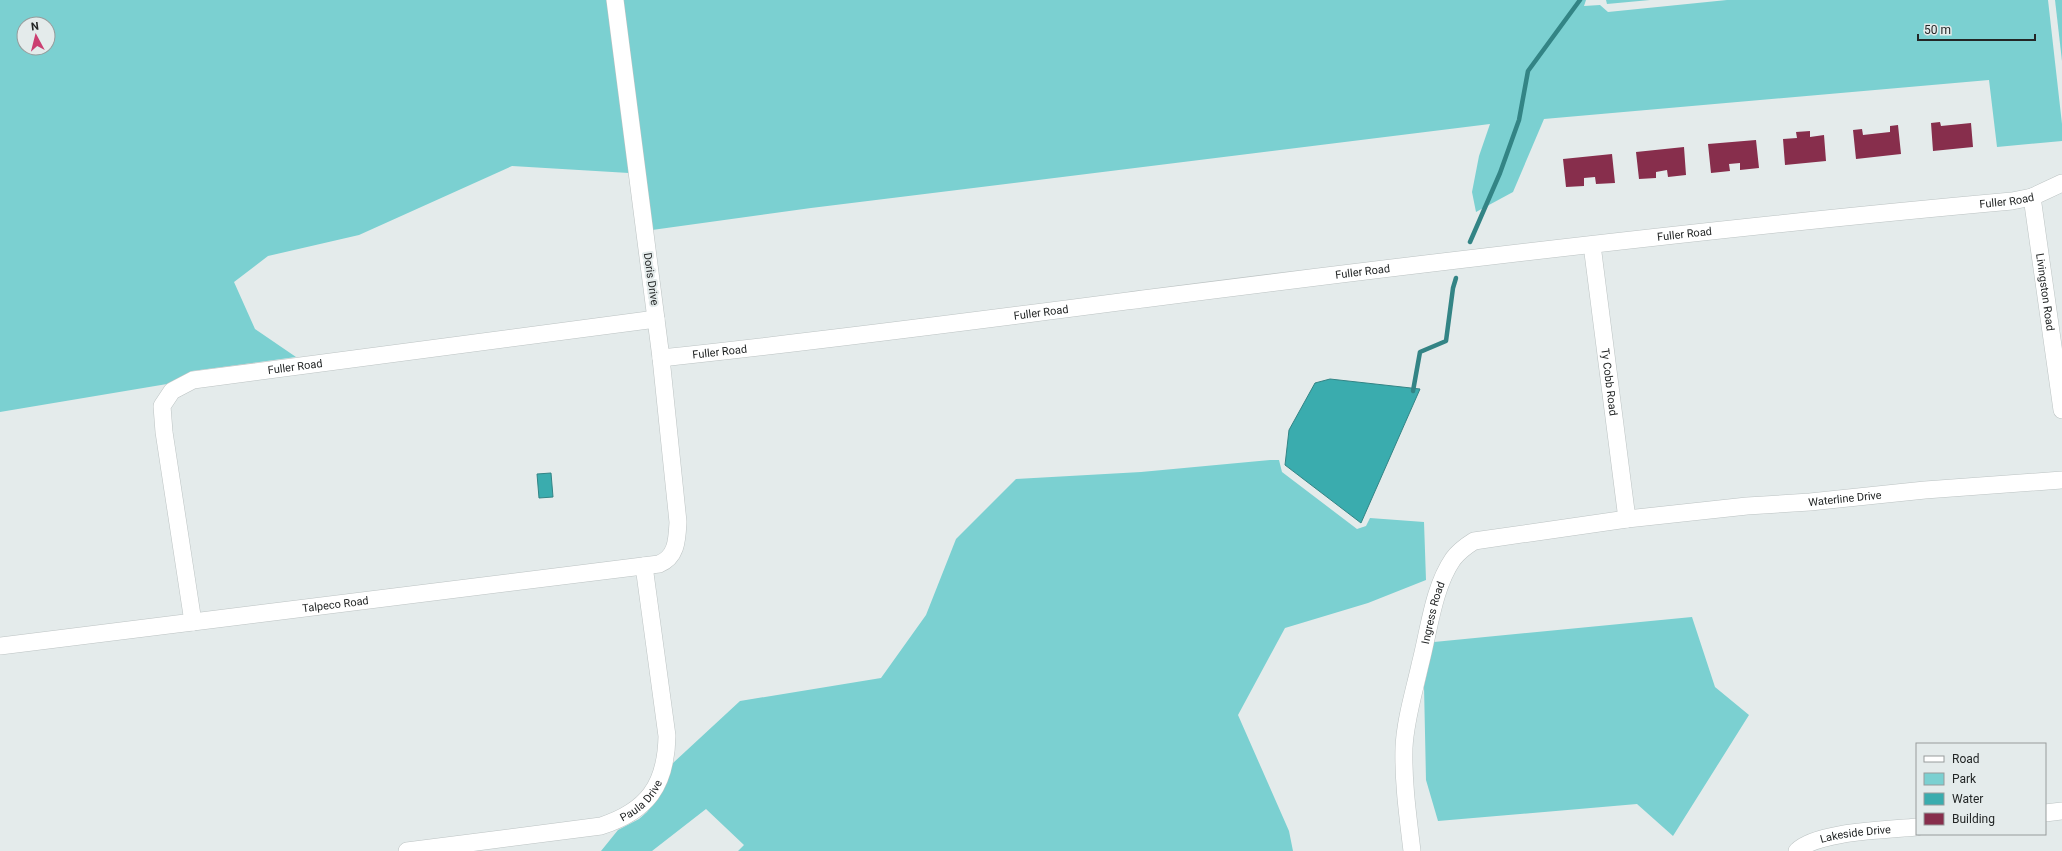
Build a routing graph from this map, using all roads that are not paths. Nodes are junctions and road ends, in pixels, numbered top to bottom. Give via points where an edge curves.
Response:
1 (615, 0) edge
2 (2062, 182) edge
3 (2032, 197) junction
4 (1592, 245) junction
5 (656, 319) junction
6 (661, 358) junction
7 (2062, 410) edge
8 (2062, 480) edge
9 (1628, 519) junction
10 (670, 558) joint
11 (644, 566) junction
12 (193, 622) junction
13 (0, 646) edge
14 (2062, 811) edge
15 (2046, 813) edge
16 (1916, 827) edge
17 (407, 851) edge
18 (1412, 851) edge
19 (1796, 851) edge

1 - 5 street, Doris Drive
2 - 3 street, Fuller Road
3 - 4 street, Fuller Road
3 - 7 street, Livingston Road
4 - 6 street, Fuller Road
4 - 9 street, Ty Cobb Road
5 - 6 street, Doris Drive
5 - 12 street, Fuller Road via 193,380 172,391 162,406 164,432
6 - 10 street, Doris Drive via 678,522 677,542
8 - 9 street, Waterline Drive via 1925,490
9 - 18 street, Ingress Road via 1487,537 1462,548 1453,559 1437,597 1410,708 1404,747
10 - 11 street, Talpeco Road via 659,564
11 - 12 street, Talpeco Road
11 - 17 street, Paula Drive via 667,736 665,764 649,797 634,812 601,826
12 - 13 street, Talpeco Road
14 - 15 street
16 - 19 street, Lakeside Drive via 1821,838

